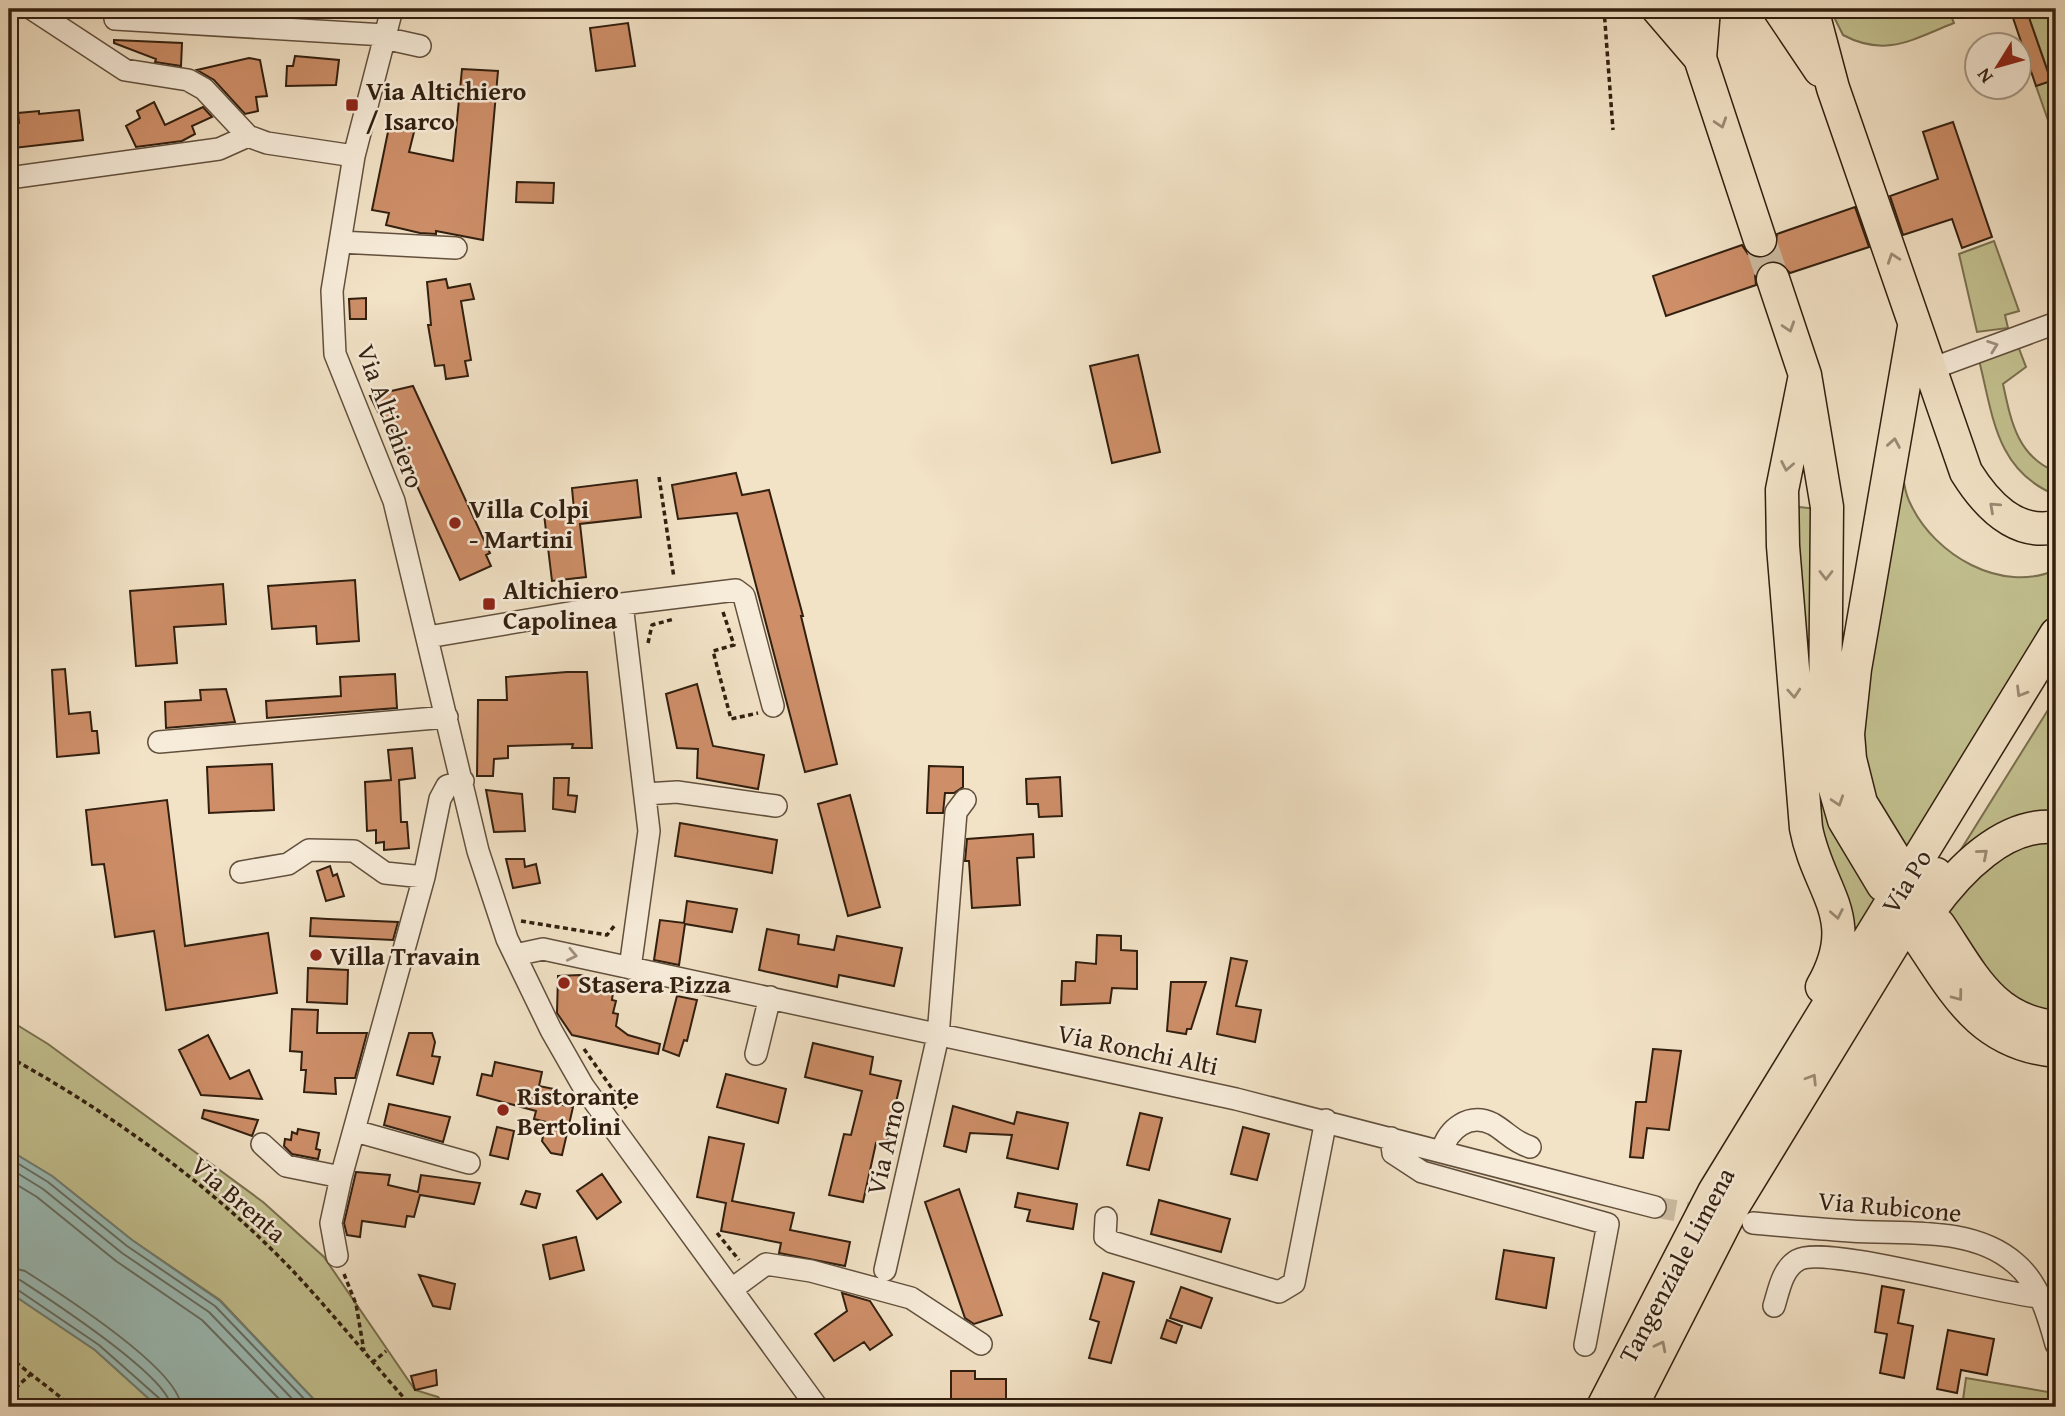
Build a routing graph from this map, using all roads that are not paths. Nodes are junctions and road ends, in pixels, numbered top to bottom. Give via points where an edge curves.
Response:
1 (32, 9) edge
2 (392, 9) edge
3 (1658, 9) edge
4 (1704, 9) edge
5 (1779, 9) edge
6 (1812, 9) edge
7 (115, 19) dead end
8 (384, 37) junction
9 (419, 46) dead end
10 (1700, 58) junction
11 (1833, 88) junction
12 (248, 136) junction
13 (354, 156) junction
14 (9, 178) edge
15 (1760, 240) tunnel mouth
16 (340, 242) junction
17 (456, 248) dead end
18 (1773, 279) tunnel mouth
19 (1915, 322) junction
20 (2056, 323) edge
21 (1931, 369) junction
22 (1805, 375) junction
23 (2056, 527) edge
24 (622, 604) junction
25 (2056, 634) edge
26 (428, 636) junction
27 (2056, 676) edge
28 (768, 709) road end
29 (447, 717) junction
30 (159, 743) dead end
31 (463, 781) junction
32 (645, 794) junction
33 (965, 800) dead end
34 (776, 806) dead end
35 (2056, 827) edge
36 (241, 872) dead end
37 (424, 877) junction
38 (515, 955) junction
39 (630, 968) junction
40 (1873, 978) junction
41 (770, 997) junction
42 (2056, 1027) edge
43 (938, 1036) junction
44 (2056, 1051) edge
45 (756, 1054) dead end
46 (1326, 1120) junction
47 (355, 1131) junction
48 (1764, 1131) junction
49 (1391, 1138) junction
50 (262, 1144) dead end
51 (1530, 1147) dead end
52 (1443, 1151) junction
53 (469, 1163) dead end
54 (341, 1177) junction
55 (1655, 1207) tunnel mouth
56 (1106, 1218) dead end
57 (1753, 1223) dead end
58 (337, 1256) road end
59 (885, 1270) dead end
60 (732, 1289) junction
61 (2048, 1298) edge
62 (1774, 1306) dead end
63 (981, 1344) dead end
64 (2056, 1344) edge
65 (1585, 1345) dead end
66 (817, 1407) edge
67 (1603, 1407) edge
68 (1631, 1407) edge

1 - 12 street via 125,71 188,80 204,89
2 - 8 street, Via Altichiero
3 - 10 highway
4 - 10 highway
5 - 11 highway
6 - 11 highway
7 - 8 street
8 - 9 street
8 - 13 street, Via Altichiero
10 -> 15 highway
19 -> 11 highway
12 - 13 street
12 - 14 street via 219,149
13 - 16 street, Via Altichiero
16 - 17 street
16 - 26 street, Via Altichiero via 332,291 335,354 394,501
18 -> 22 highway
19 - 21 highway
22 -> 19 highway via 1826,507 1829,768 1844,820 1891,875 1861,803 1848,734 1855,669
21 -> 20 street
23 -> 21 highway via 2027,527 2009,520 1977,489 1959,456
22 -> 48 highway via 1782,490 1783,546 1806,828 1810,851 1833,898 1839,923 1838,952 1768,1080
24 - 26 street
24 - 28 street via 736,590 744,596
24 - 32 street
25 -> 48 highway, Via Po
26 - 29 street, Via Altichiero
27 - 40 highway, Via Po
29 - 30 street
29 - 31 street, Via Altichiero
31 - 37 street via 447,786 440,799
31 - 38 street, Via Altichiero via 478,851
32 - 34 street via 677,792
32 - 39 street via 647,852
33 - 43 street via 956,812
40 -> 35 highway via 1957,876 1994,845 2029,830
36 - 37 street via 288,864 309,850 320,850 354,851 385,873
37 - 47 street
38 -> 39 street, Via Ronchi Alti via 543,949
38 - 60 street, Via Altichiero via 590,1097
39 - 41 street, Via Ronchi Alti
48 -> 40 highway, Via Po
41 - 43 street, Via Ronchi Alti
41 - 45 street
42 -> 44 highway via 2023,1021 2003,1010 1929,932 1978,1020 2008,1040
43 - 46 street, Via Ronchi Alti via 1138,1083
43 - 59 street, Via Arno
46 - 49 street, Via Ronchi Alti
46 - 56 street via 1294,1283 1288,1289 1279,1292 1112,1242 1105,1237
47 - 53 street
47 - 54 street
48 - 67 highway, Tangenziale Limena via 1676,1261
68 -> 48 highway, Tangenziale Limena
49 - 52 street, Via Ronchi Alti
49 - 65 street via 1393,1153 1422,1172 1608,1224
50 - 54 street via 286,1166
51 - 52 street via 1478,1120 1454,1129
52 - 55 street, Via Ronchi Alti
54 - 58 street via 331,1223
57 - 61 street, Via Rubicone via 1948,1236 1983,1243 2017,1264
60 - 63 street via 766,1264 811,1271 911,1298
60 - 66 street, Via Altichiero
61 - 62 street via 1847,1259 1801,1258 1782,1279
61 - 64 street, Via Rubicone

